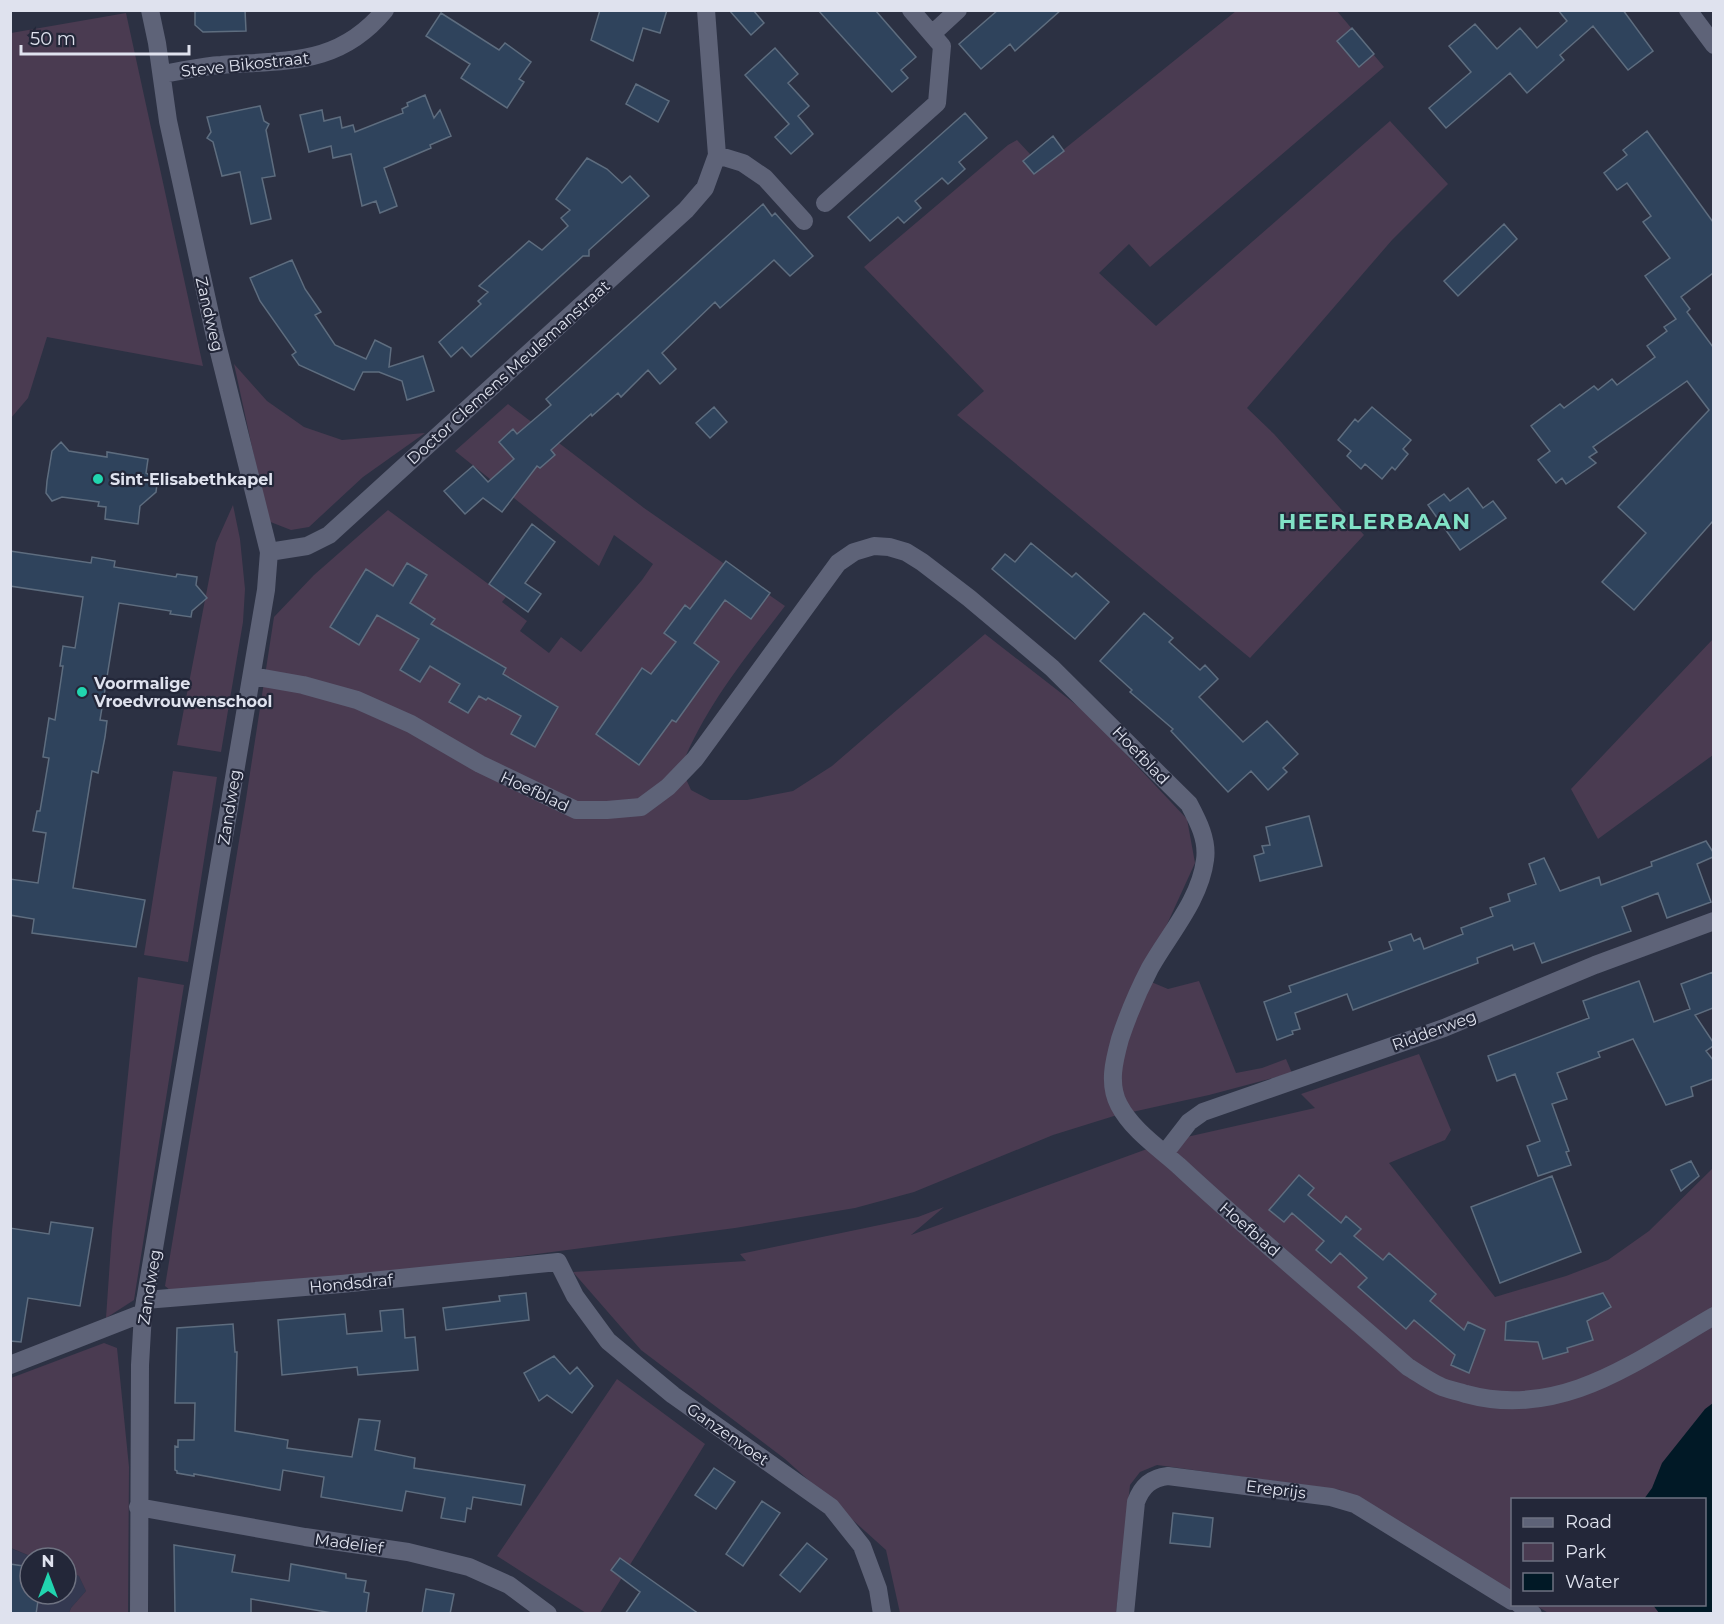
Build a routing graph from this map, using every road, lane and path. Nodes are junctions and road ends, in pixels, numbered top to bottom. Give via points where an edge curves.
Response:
1 (150, 10) edge
2 (385, 10) edge
3 (705, 10) edge
4 (911, 10) edge
5 (958, 10) edge
6 (1688, 10) edge
7 (932, 34) junction
8 (1713, 45) edge
9 (162, 74) junction
10 (717, 155) junction
11 (825, 203) dead end
12 (804, 221) dead end
13 (269, 552) junction
14 (252, 676) junction
15 (1713, 921) edge
16 (1165, 1153) junction
17 (558, 1262) joint
18 (144, 1307) junction
19 (1713, 1316) edge
20 (10, 1365) edge
21 (138, 1507) junction
22 (1511, 1600) edge
23 (139, 1614) edge
24 (548, 1614) edge
25 (882, 1614) edge
26 (1125, 1614) edge

1 - 9 street, Zandweg
2 - 9 street, Steve Bikostraat via 355,39 320,56
3 - 10 street, Doctor Clemens Meulemanstraat
4 - 7 street
5 - 7 street
6 - 8 street
7 - 11 street via 942,46 937,103
9 - 13 street, Zandweg via 168,121 214,332
10 - 12 street via 743,163 765,178
10 - 13 street, Doctor Clemens Meulemanstraat via 705,188 686,210 329,535 307,546
13 - 14 street, Zandweg
14 - 16 street, Hoefblad via 357,700 576,810 641,807 695,759 838,563 854,552 874,546 906,552 969,598 1052,668 1189,804 1199,823 1206,858 1202,873 1185,911 1138,991 1117,1050 1111,1081 1130,1121
14 - 18 street, Zandweg
15 - 16 street, Ridderweg via 1444,1028 1203,1112 1189,1122
16 - 19 street, Hoefblad via 1408,1367 1440,1386 1478,1397 1517,1402 1573,1392 1613,1374
17 - 18 street, Hondsdraf
17 - 25 street, Ganzenvoet via 575,1296 608,1341 673,1395 831,1507 862,1546 878,1589
18 - 20 street, Hondsdraf
18 - 21 street, Zandweg
21 - 23 street, Zandweg
21 - 24 street, Madelief via 408,1552 469,1567 509,1585
22 - 26 street, Ereprijs via 1355,1504 1331,1497 1168,1476 1152,1480 1139,1492

